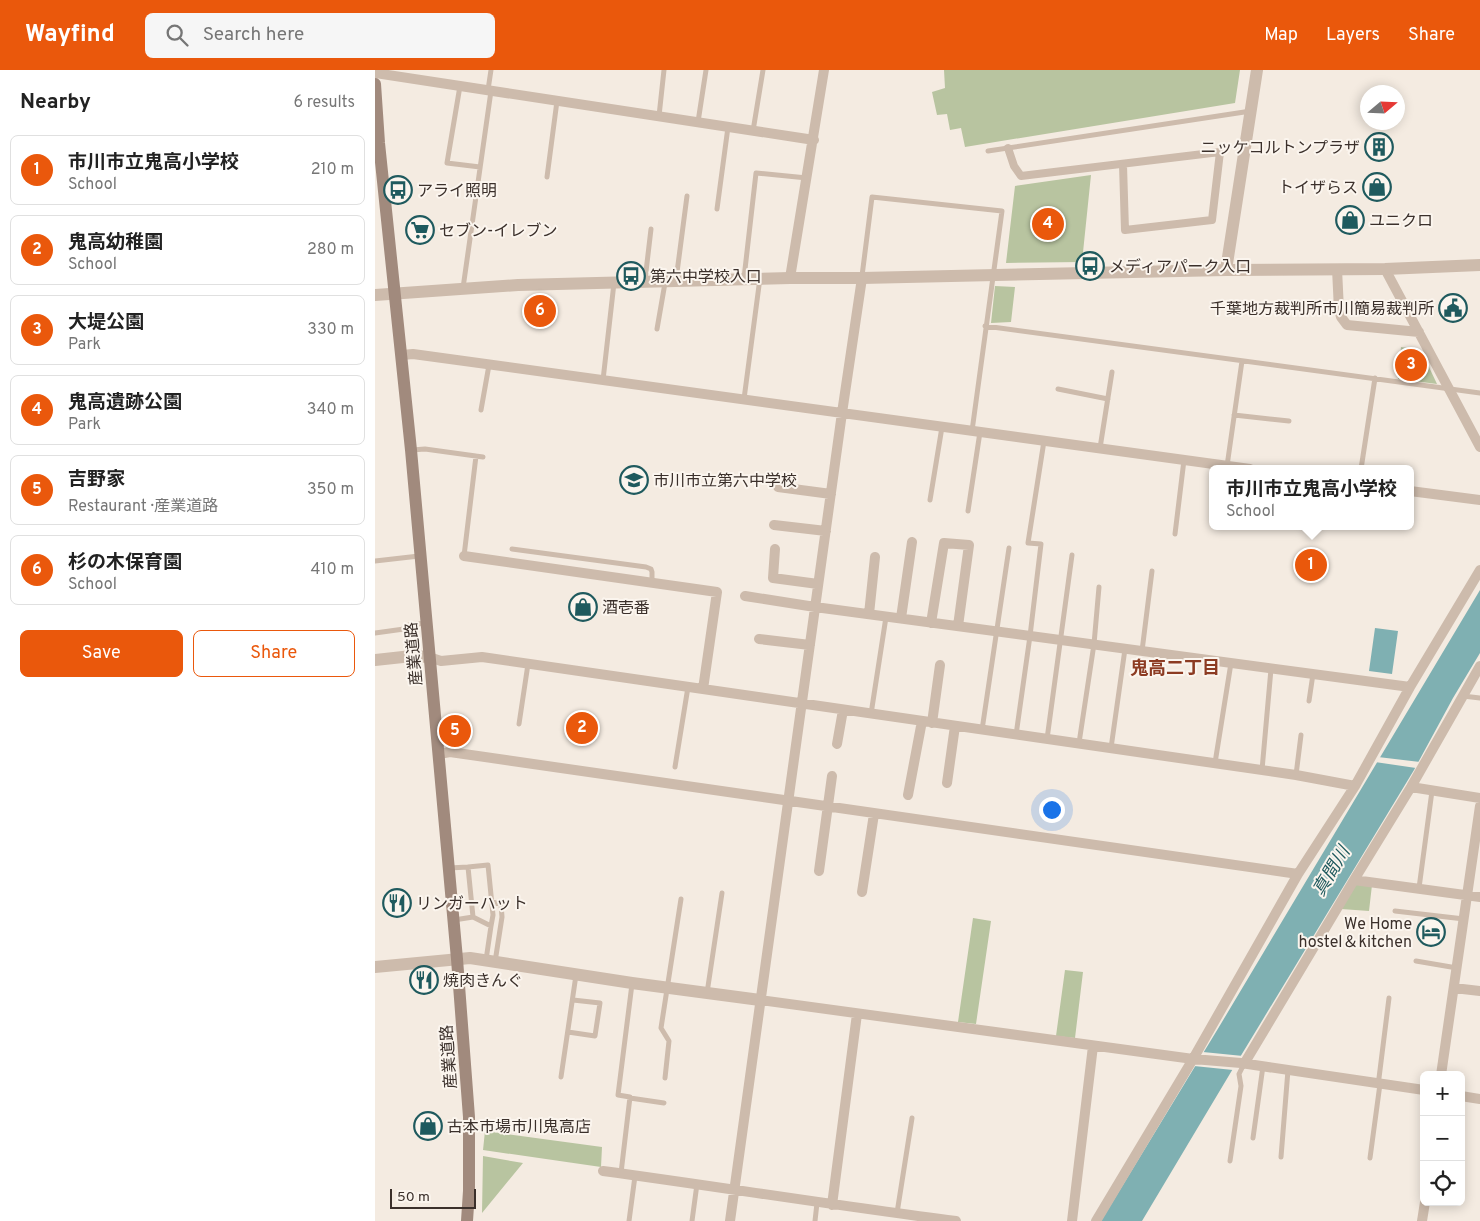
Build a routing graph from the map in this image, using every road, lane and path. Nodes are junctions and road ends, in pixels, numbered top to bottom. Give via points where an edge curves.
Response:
1 (491, 70) edge
2 (664, 70) edge
3 (705, 70) edge
4 (763, 70) edge
5 (824, 70) edge
6 (1257, 70) edge
7 (375, 73) edge
8 (375, 84) edge
9 (460, 86) junction
10 (489, 90) junction
11 (557, 101) junction
12 (1251, 111) junction
13 (659, 116) junction
14 (698, 122) junction
15 (728, 127) junction
16 (753, 130) junction
17 (814, 140) junction
18 (1009, 148) junction
19 (988, 151) dead end
20 (1123, 165) junction
21 (480, 167) junction
22 (547, 177) dead end
23 (807, 178) junction
24 (687, 196) dead end
25 (717, 209) dead end
26 (651, 229) dead end
27 (1480, 265) edge
28 (1337, 269) junction
29 (1385, 269) junction
30 (1226, 270) junction
31 (993, 275) junction
32 (760, 278) junction
33 (790, 278) junction
34 (862, 278) junction
35 (744, 279) junction
36 (644, 281) junction
37 (670, 281) junction
38 (614, 282) junction
39 (463, 288) junction
40 (396, 292) junction
41 (375, 295) edge
42 (985, 326) junction
43 (657, 329) dead end
44 (1419, 332) junction
45 (402, 355) junction
46 (1241, 361) junction
47 (489, 364) junction
48 (1112, 372) dead end
49 (1375, 378) junction
50 (603, 380) junction
51 (1449, 388) junction
52 (1058, 389) dead end
53 (1480, 393) edge
54 (744, 399) junction
55 (1108, 399) junction
56 (481, 410) dead end
57 (842, 413) junction
58 (1234, 415) junction
59 (1289, 421) dead end
60 (942, 427) junction
61 (976, 431) junction
62 (1045, 441) junction
63 (1480, 447) edge
64 (1100, 448) junction
65 (411, 450) junction
66 (476, 456) junction
67 (483, 457) dead end
68 (1184, 460) junction
69 (1220, 465) edge
70 (1227, 465) edge
71 (1362, 465) edge
72 (779, 486) dead end
73 (1414, 492) edge
74 (831, 494) junction
75 (930, 500) dead end
76 (1480, 500) edge
77 (968, 510) dead end
78 (774, 525) dead end
79 (826, 531) junction
80 (1175, 534) dead end
81 (912, 542) dead end
82 (1009, 548) dead end
83 (512, 549) dead end
84 (775, 550) dead end
85 (1072, 555) dead end
86 (421, 556) junction
87 (464, 556) joint
88 (875, 557) dead end
89 (375, 561) edge
90 (1480, 570) edge
91 (1152, 572) dead end
92 (652, 581) junction
93 (819, 584) junction
94 (1099, 587) dead end
95 (745, 596) dead end
96 (815, 607) junction
97 (869, 614) junction
98 (886, 616) junction
99 (901, 618) junction
100 (931, 622) junction
101 (426, 623) junction
102 (958, 626) junction
103 (997, 631) junction
104 (375, 633) edge
105 (1030, 636) junction
106 (759, 639) dead end
107 (1061, 640) junction
108 (810, 644) junction
109 (1093, 644) junction
110 (1125, 648) junction
111 (1142, 651) junction
112 (429, 658) junction
113 (375, 660) edge
114 (528, 663) junction
115 (1231, 663) junction
116 (940, 665) dead end
117 (1480, 666) edge
118 (1271, 668) junction
119 (1313, 674) junction
120 (689, 687) junction
121 (1410, 687) junction
122 (703, 689) junction
123 (1462, 696) junction
124 (1480, 698) edge
125 (1309, 701) dead end
126 (802, 704) junction
127 (843, 710) junction
128 (871, 714) junction
129 (927, 722) junction
130 (519, 724) dead end
131 (955, 726) junction
132 (982, 730) junction
133 (1016, 735) junction
134 (1301, 735) dead end
135 (1047, 739) junction
136 (837, 744) dead end
137 (1079, 744) junction
138 (1111, 748) junction
139 (439, 754) junction
140 (1215, 763) junction
141 (675, 767) dead end
142 (1262, 770) junction
143 (1296, 775) junction
144 (832, 776) dead end
145 (947, 783) dead end
146 (1355, 786) junction
147 (1411, 787) junction
148 (1432, 790) junction
149 (908, 795) dead end
150 (1480, 798) edge
151 (788, 802) junction
152 (1480, 806) edge
153 (827, 807) junction
154 (874, 814) junction
155 (468, 867) junction
156 (449, 868) junction
157 (819, 871) dead end
158 (1298, 874) junction
159 (1354, 880) junction
160 (1419, 888) junction
161 (861, 892) dead end
162 (722, 893) dead end
163 (1467, 895) junction
164 (1480, 897) edge
165 (681, 899) dead end
166 (492, 902) junction
167 (1395, 911) dead end
168 (473, 918) junction
169 (1464, 919) junction
170 (453, 920) junction
171 (491, 926) junction
172 (457, 959) junction
173 (490, 961) junction
174 (1416, 961) dead end
175 (375, 967) edge
176 (1457, 968) junction
177 (577, 974) junction
178 (632, 983) junction
179 (667, 988) junction
180 (1454, 988) junction
181 (1480, 991) edge
182 (707, 993) junction
183 (1389, 998) dead end
184 (573, 1000) junction
185 (760, 1000) junction
186 (857, 1014) junction
187 (568, 1032) junction
188 (1093, 1046) junction
189 (1195, 1059) junction
190 (1243, 1063) junction
191 (1263, 1066) junction
192 (1288, 1070) junction
193 (1442, 1071) edge
194 (561, 1077) dead end
195 (665, 1078) dead end
196 (1378, 1084) junction
197 (1420, 1089) edge
198 (1465, 1097) edge
199 (630, 1098) junction
200 (1480, 1099) edge
201 (664, 1103) dead end
202 (912, 1118) dead end
203 (1253, 1138) dead end
204 (1281, 1157) dead end
205 (1370, 1158) dead end
206 (1230, 1161) dead end
207 (603, 1171) dead end
208 (621, 1173) junction
209 (635, 1175) junction
210 (697, 1184) junction
211 (735, 1189) junction
212 (817, 1203) junction
213 (832, 1205) junction
214 (1424, 1206) edge
215 (897, 1213) junction
216 (467, 1221) edge
217 (629, 1221) edge
218 (692, 1221) edge
219 (730, 1221) edge
220 (815, 1221) edge
221 (957, 1221) edge
222 (1072, 1221) edge
223 (1096, 1221) edge
224 (1422, 1221) edge

1 - 10 lane
2 - 13 lane
3 - 14 lane
4 - 16 lane
5 - 17 street
6 - 12 street
7 - 9 street
8 - 40 main road, 産業道路
9 - 10 street
9 - 21 lane via 447,163
10 - 11 street
10 - 21 lane
11 - 13 street
11 - 22 lane
12 - 18 lane
12 - 30 street
13 - 14 street
14 - 15 street
15 - 16 street
15 - 25 lane
16 - 17 street
17 - 23 street
18 - 19 lane
18 - 20 street via 1013,166 1021,176
20 - 20 street via 1220,152 1212,220 1125,230
21 - 39 lane
23 - 33 street
23 - 35 lane via 756,173
24 - 37 lane
26 - 36 lane
27 - 29 street
28 - 29 street
28 - 30 street
28 - 44 street via 1339,310 1347,325
29 - 44 street
30 - 31 street
31 - 34 street
31 - 34 lane via 1002,211 872,197
31 - 42 lane
32 - 33 street
32 - 35 street
32 - 54 lane
33 - 34 street
34 - 57 street
35 - 37 street
36 - 37 street
36 - 38 street
37 - 43 lane
38 - 39 street
38 - 50 lane
39 - 40 street
40 - 41 street
40 - 45 main road, 産業道路
42 - 46 lane
42 - 61 lane
44 - 51 street
45 - 47 street
45 - 65 main road, 産業道路
46 - 49 lane
46 - 58 lane
47 - 50 street
47 - 56 lane
48 - 55 lane
49 - 51 lane
49 - 71 lane
50 - 54 street
51 - 53 lane
51 - 63 street
52 - 55 lane
54 - 57 street
55 - 64 lane
57 - 60 street
57 - 74 street
58 - 59 lane
58 - 70 lane
60 - 61 street
60 - 75 lane
61 - 62 street
61 - 77 lane
62 - 64 street
62 - 105 lane via 1028,543 1041,544
64 - 68 street
65 - 66 lane
65 - 86 main road, 産業道路
66 - 67 lane
66 - 87 lane
68 - 69 street
68 - 80 lane
72 - 74 street
73 - 76 street
74 - 79 street
78 - 79 street
79 - 93 street
81 - 99 street
82 - 103 lane
83 - 92 lane via 646,567 651,569
84 - 93 street via 773,578
85 - 107 lane
86 - 89 lane
86 - 101 main road, 産業道路
87 - 92 street
88 - 97 street
90 - 121 street
91 - 111 lane
92 - 122 street via 717,592
93 - 96 street
94 - 109 lane
95 - 96 street
96 - 97 street
96 - 108 street
97 - 98 street
98 - 99 street
98 - 128 lane
99 - 100 street
100 - 102 street
100 - 102 street via 944,543 969,545
101 - 104 lane
101 - 112 main road, 産業道路
102 - 103 street
103 - 105 street
103 - 132 lane
105 - 107 street
105 - 133 lane
106 - 108 street
107 - 109 street
107 - 135 lane
108 - 126 street
109 - 110 street
109 - 137 lane
110 - 111 street
110 - 138 lane
111 - 115 street
112 - 113 street via 413,656
112 - 114 street via 482,656
112 - 139 main road, 産業道路
114 - 120 street
114 - 130 lane
115 - 118 street
115 - 140 lane
116 - 129 street
117 - 123 street
118 - 119 street
118 - 142 lane
119 - 121 street
119 - 125 lane
120 - 122 street
120 - 141 lane
121 - 146 street
122 - 126 street
123 - 124 lane
123 - 147 street
126 - 127 street
126 - 151 street
127 - 128 street
127 - 136 street
128 - 129 street
129 - 131 street
129 - 149 street
131 - 132 street
131 - 145 street
132 - 133 street
133 - 135 street
134 - 143 lane
135 - 137 street
137 - 138 street
138 - 140 street
139 - 151 street via 450,752
139 - 156 main road, 産業道路
140 - 142 street
142 - 143 street
143 - 146 street
144 - 153 street
146 - 158 street
147 - 148 street
147 - 159 street
148 - 150 street
148 - 160 lane
151 - 153 street
151 - 185 street
152 - 163 street
153 - 154 street
153 - 157 street
154 - 158 street
154 - 161 street
155 - 156 lane
155 - 166 lane via 488,865
155 - 168 lane
156 - 170 main road, 産業道路
158 - 189 street
159 - 160 street
159 - 190 street
160 - 163 street
162 - 182 lane
163 - 164 street
163 - 169 street
165 - 179 lane
166 - 171 lane
166 - 173 lane via 501,904 502,917
167 - 169 lane
168 - 170 lane
168 - 171 lane
169 - 176 street
170 - 172 main road, 産業道路
171 - 173 lane
172 - 173 street
172 - 175 street
172 - 216 main road, 産業道路 via 469,1117
173 - 177 street
174 - 176 lane
176 - 180 street
177 - 178 street
177 - 184 lane
178 - 179 street
178 - 199 lane via 619,1095
179 - 182 street
179 - 195 lane via 661,1028 669,1041
180 - 181 street
180 - 193 street
182 - 185 street
183 - 196 lane
184 - 187 lane
184 - 187 lane via 600,1003 595,1036
185 - 186 street
185 - 211 street
186 - 188 street
186 - 213 street
187 - 194 lane
188 - 189 street
188 - 222 street
189 - 190 street
189 - 223 street
190 - 191 street
190 - 206 lane via 1239,1074 1241,1086
191 - 192 street
191 - 203 lane
192 - 196 street
192 - 204 lane
196 - 197 street
196 - 205 lane
198 - 200 street
199 - 201 lane
199 - 208 lane
202 - 215 lane
207 - 208 street
208 - 209 street
209 - 210 street
209 - 217 lane
210 - 211 street
210 - 218 lane
211 - 212 street
211 - 219 street
212 - 213 street
212 - 220 lane
213 - 215 street
214 - 224 street
215 - 221 street

